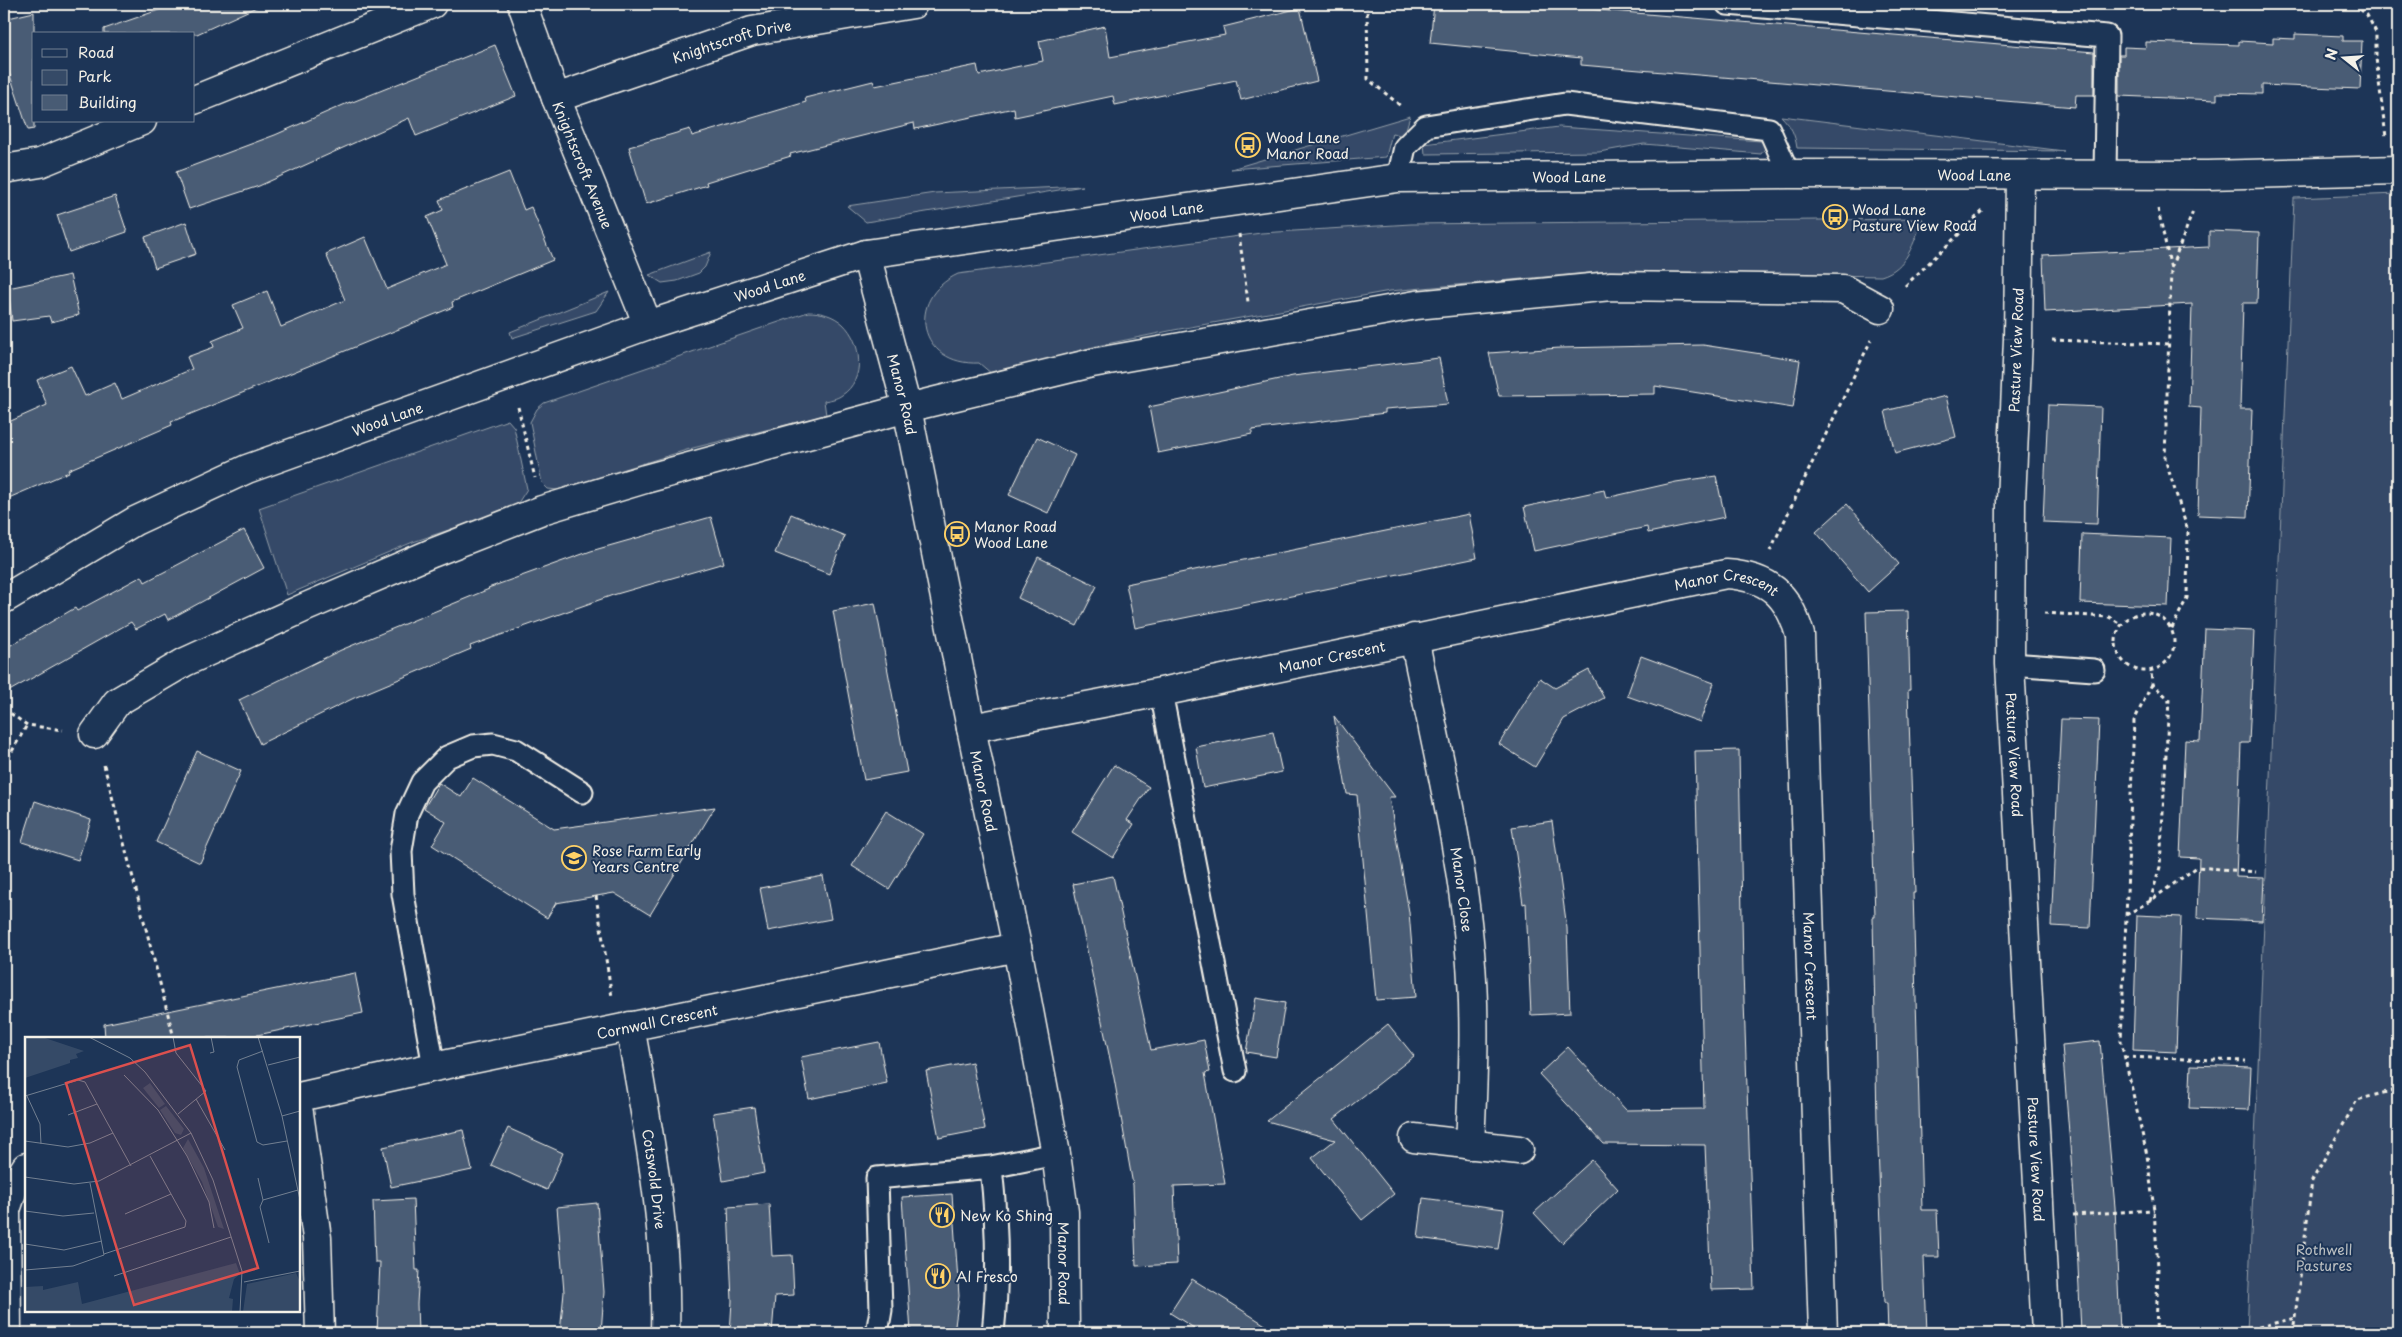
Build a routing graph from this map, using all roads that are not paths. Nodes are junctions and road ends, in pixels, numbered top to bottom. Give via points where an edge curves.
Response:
1 (432, 4) edge
2 (522, 4) edge
3 (913, 4) edge
4 (1727, 4) edge
5 (556, 98) junction
6 (195, 100) edge
7 (140, 122) edge
8 (4, 169) edge
9 (2392, 170) edge
10 (1789, 174) junction
11 (2105, 175) junction
12 (2020, 176) junction
13 (1398, 178) junction
14 (866, 254) junction
15 (1880, 310) road end
16 (648, 325) junction
17 (907, 408) junction
18 (4, 599) edge
19 (1414, 638) junction
20 (2010, 664) junction
21 (2094, 670) dead end
22 (1161, 692) junction
23 (971, 728) junction
24 (94, 734) road end
25 (582, 792) dead end
26 (1017, 947) junction
27 (623, 1028) junction
28 (434, 1067) junction
29 (1235, 1071) dead end
30 (300, 1097) edge
31 (300, 1120) edge
32 (1414, 1138) dead end
33 (1470, 1145) junction
34 (1520, 1150) dead end
35 (1056, 1154) junction
36 (991, 1167) junction
37 (25, 1169) edge
38 (7, 1333) edge
39 (320, 1333) edge
40 (665, 1333) edge
41 (877, 1333) edge
42 (993, 1333) edge
43 (1065, 1333) edge
44 (1823, 1333) edge
45 (2046, 1333) edge

1 - 6 street
2 - 5 street, Knightscroft Avenue
3 - 5 street, Knightscroft Drive via 752,31
4 - 11 lane via 2107,36
5 - 16 street, Knightscroft Avenue
7 - 8 street via 40,162
9 - 11 street, Wood Lane
10 - 12 street, Wood Lane
10 - 13 street, Wood Lane
10 - 13 lane via 1770,129 1565,104 1426,126 1405,147
11 - 12 street, Wood Lane
12 - 20 street, Pasture View Road
13 - 14 street, Wood Lane
14 - 16 street, Wood Lane
14 - 17 street, Manor Road
15 - 17 street via 1843,289 1610,286 1416,305 1092,363
16 - 18 street, Wood Lane via 246,469 136,522
17 - 23 street, Manor Road
17 - 24 street via 542,510 324,599 186,662 117,702
19 - 22 street, Manor Crescent
19 - 33 street, Manor Close via 1455,840 1470,952 1474,1049
19 - 44 street, Manor Crescent via 1726,574 1757,579 1783,597 1794,614 1800,635
20 - 21 lane
20 - 45 street, Pasture View Road
22 - 23 street, Manor Crescent
22 - 29 lane
23 - 26 street, Manor Road
25 - 28 lane via 516,750 493,744 473,746 447,757 422,782 407,814 401,851 403,894
26 - 27 street, Cornwall Crescent
26 - 35 street, Manor Road
27 - 28 street, Cornwall Crescent
27 - 40 street, Cotswold Drive via 656,1170 665,1279
28 - 30 street, Cornwall Crescent
31 - 39 street via 318,1238
32 - 33 street
33 - 34 street
35 - 36 lane
35 - 43 street, Manor Road via 1064,1212
36 - 41 lane via 877,1178 881,1310
36 - 42 lane via 996,1215 997,1295
37 - 38 street via 14,1186 6,1210

